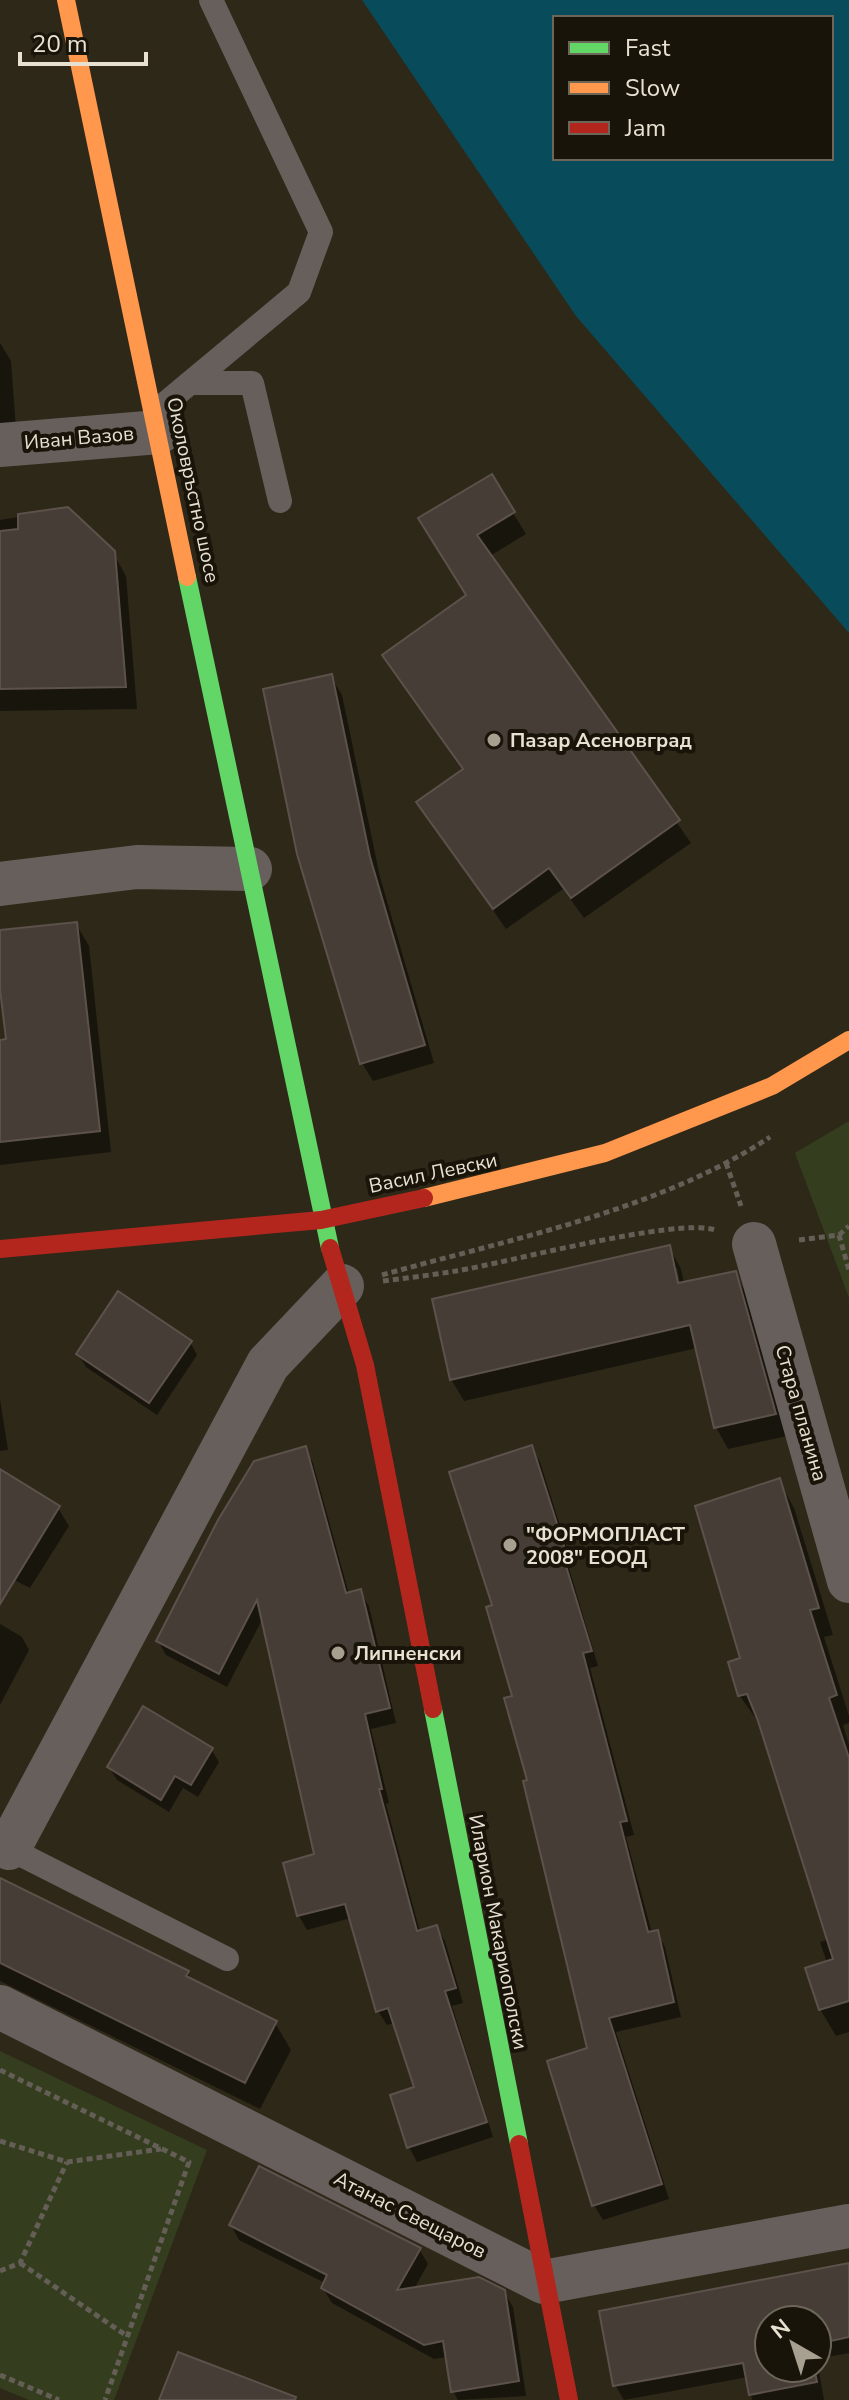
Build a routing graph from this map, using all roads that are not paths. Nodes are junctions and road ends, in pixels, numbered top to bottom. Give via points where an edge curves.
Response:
1 (66, 0) edge
2 (211, 0) edge
3 (190, 383) junction
4 (157, 422) junction
5 (0, 445) edge
6 (280, 501) dead end
7 (250, 869) junction
8 (0, 884) edge
9 (849, 1040) edge
10 (321, 1220) junction
11 (754, 1244) road end
12 (0, 1249) edge
13 (342, 1286) junction
14 (849, 1581) edge
15 (5, 1846) edge
16 (227, 1959) dead end
17 (0, 2007) edge
18 (849, 2226) edge
19 (544, 2282) junction
20 (569, 2400) edge

1 - 4 street, Околовръстно шосе
2 - 3 lane via 321,232 299,292
3 - 4 lane
3 - 6 lane via 252,383
4 - 5 street, Иван Вазов
4 - 7 street, Околовръстно шосе
7 - 8 street via 137,867
7 - 10 street, Околовръстно шосе
9 - 10 street, Васил Левски via 772,1086 605,1153
10 - 12 street, Васил Левски
10 - 13 street, Иларион Макариополски
11 - 14 street, Стара планина
13 - 15 street via 268,1364
13 - 19 street, Иларион Макариополски via 365,1365
15 - 16 lane
17 - 19 street, Атанас Свещаров
18 - 19 street
19 - 20 street, Иларион Макариополски

